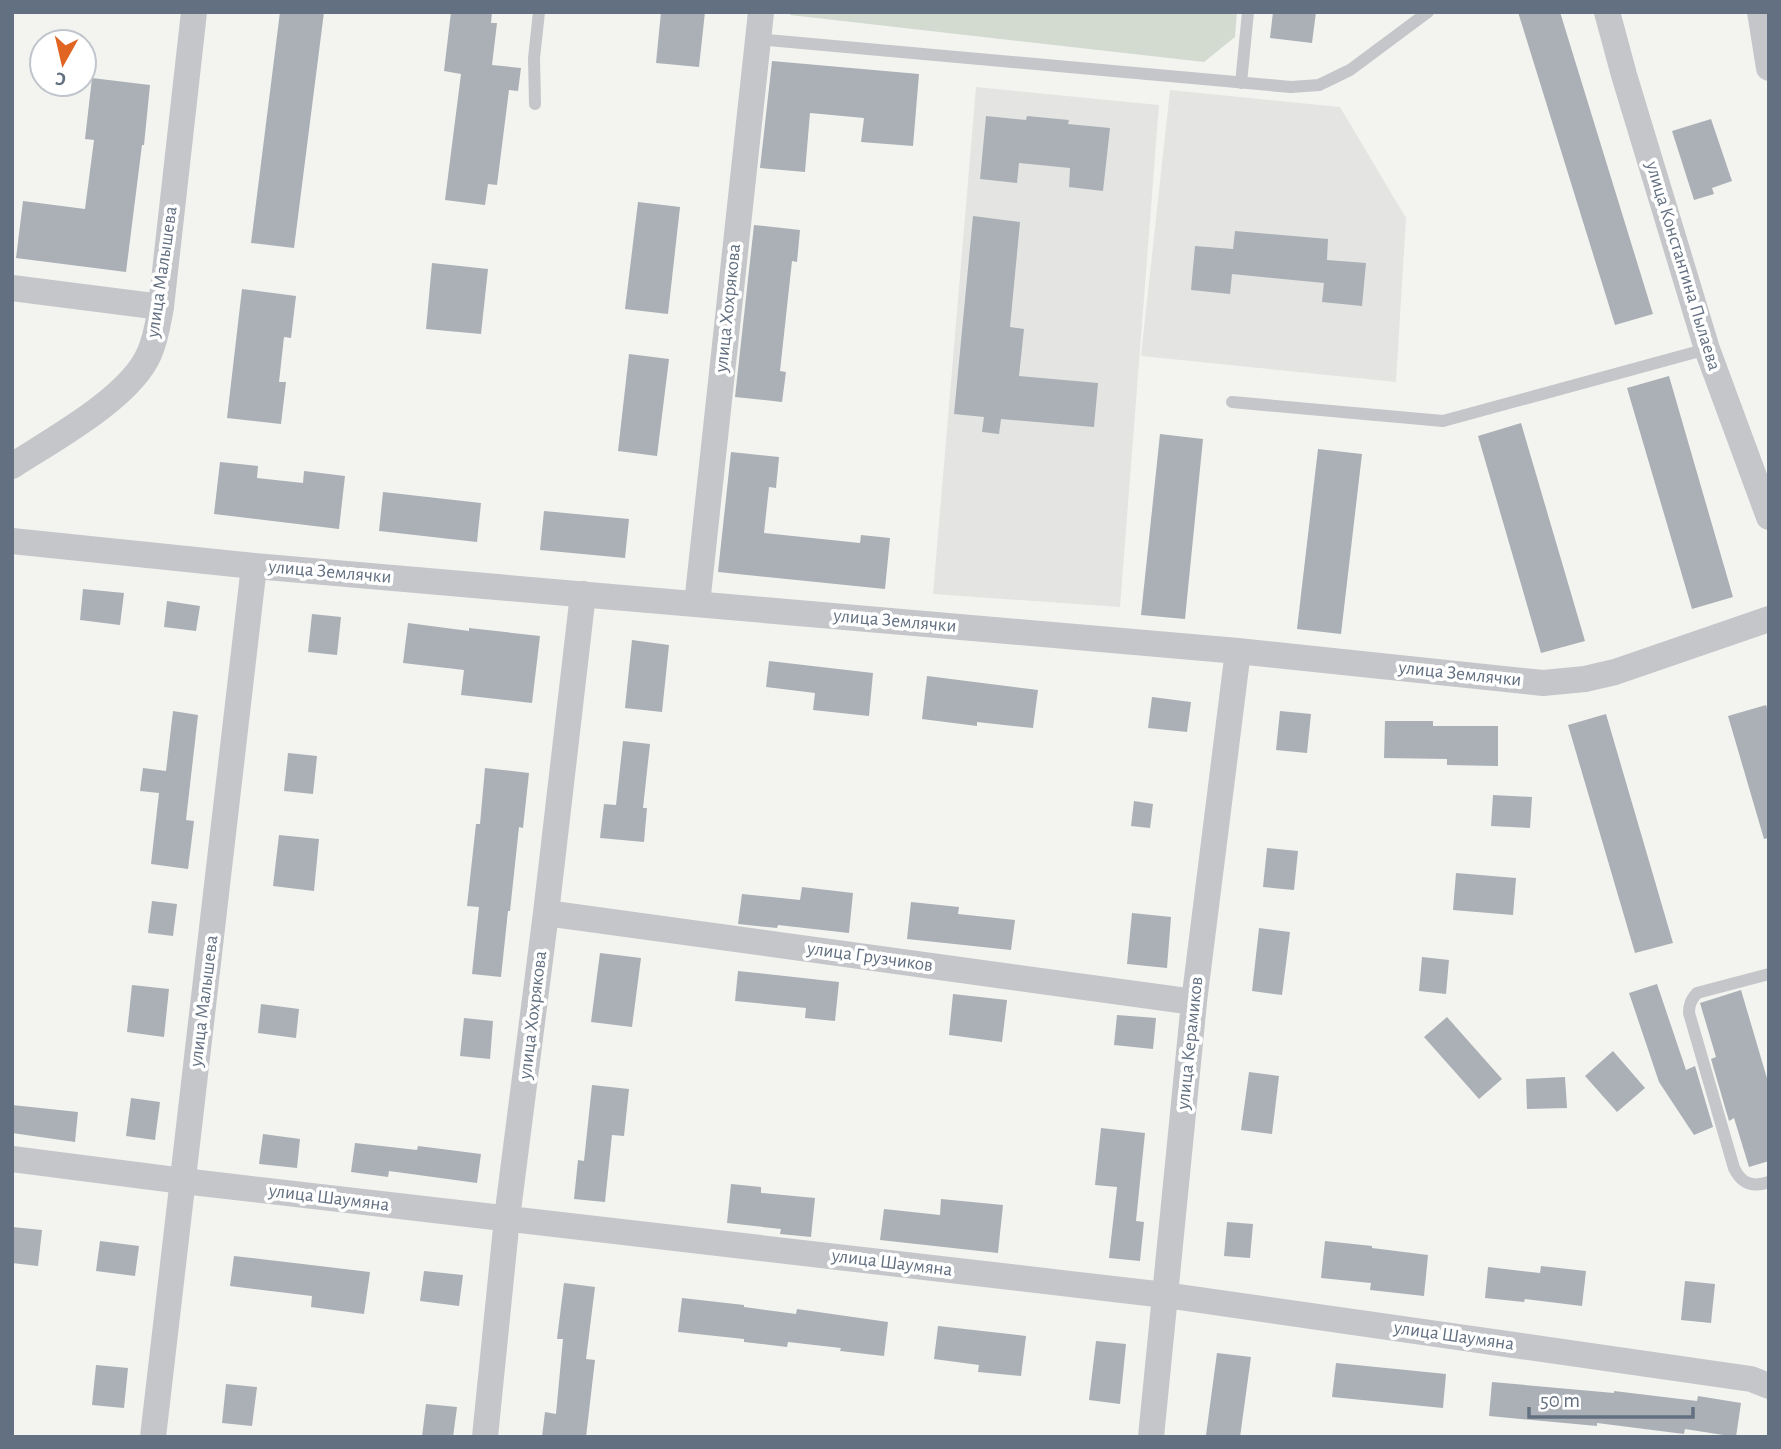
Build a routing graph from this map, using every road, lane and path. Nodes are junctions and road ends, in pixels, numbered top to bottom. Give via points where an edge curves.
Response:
1 (194, 12) edge
2 (539, 12) edge
3 (761, 12) edge
4 (1248, 12) edge
5 (1428, 12) edge
6 (1607, 12) edge
7 (1760, 12) edge
8 (757, 39) junction
9 (1769, 68) edge
10 (1241, 83) junction
11 (535, 104) dead end
12 (12, 288) edge
13 (161, 307) junction
14 (1707, 349) junction
15 (1232, 402) dead end
16 (12, 466) edge
17 (1769, 517) edge
18 (12, 541) edge
19 (254, 566) junction
20 (583, 594) junction
21 (697, 604) junction
22 (1769, 619) edge
23 (1238, 651) junction
24 (546, 913) junction
25 (1769, 974) edge
26 (1194, 1002) junction
27 (12, 1159) edge
28 (183, 1181) junction
29 (1769, 1182) edge
30 (507, 1218) junction
31 (1165, 1295) junction
32 (1769, 1386) edge
33 (153, 1437) edge
34 (485, 1437) edge
35 (1151, 1437) edge

1 - 13 street, улица Малышева
2 - 11 lane
3 - 8 street, улица Хохрякова
4 - 10 lane
5 - 10 lane via 1350,70 1319,85
6 - 14 street, улица Константина Пылаева
7 - 9 street
8 - 10 lane
8 - 21 street, улица Хохрякова
12 - 13 street
13 - 16 street, улица Малышева via 148,357 120,393
14 - 15 lane via 1443,421
14 - 17 street, улица Константина Пылаева
18 - 19 street, улица Землячки
19 - 20 street, улица Землячки
19 - 28 street, улица Малышева
20 - 21 street, улица Землячки
20 - 24 street, улица Хохрякова
21 - 23 street, улица Землячки
22 - 23 street, улица Землячки via 1615,672 1543,683
23 - 26 street, улица Керамиков
24 - 26 street, улица Грузчиков
24 - 30 street, улица Хохрякова
25 - 29 lane via 1697,993 1689,1013 1734,1168 1746,1183
26 - 31 street, улица Керамиков
27 - 28 street, улица Шаумяна
28 - 30 street, улица Шаумяна
28 - 33 street, улица Малышева
30 - 31 street, улица Шаумяна
30 - 34 street, улица Хохрякова
31 - 32 street, улица Шаумяна via 1751,1379
31 - 35 street, улица Керамиков

